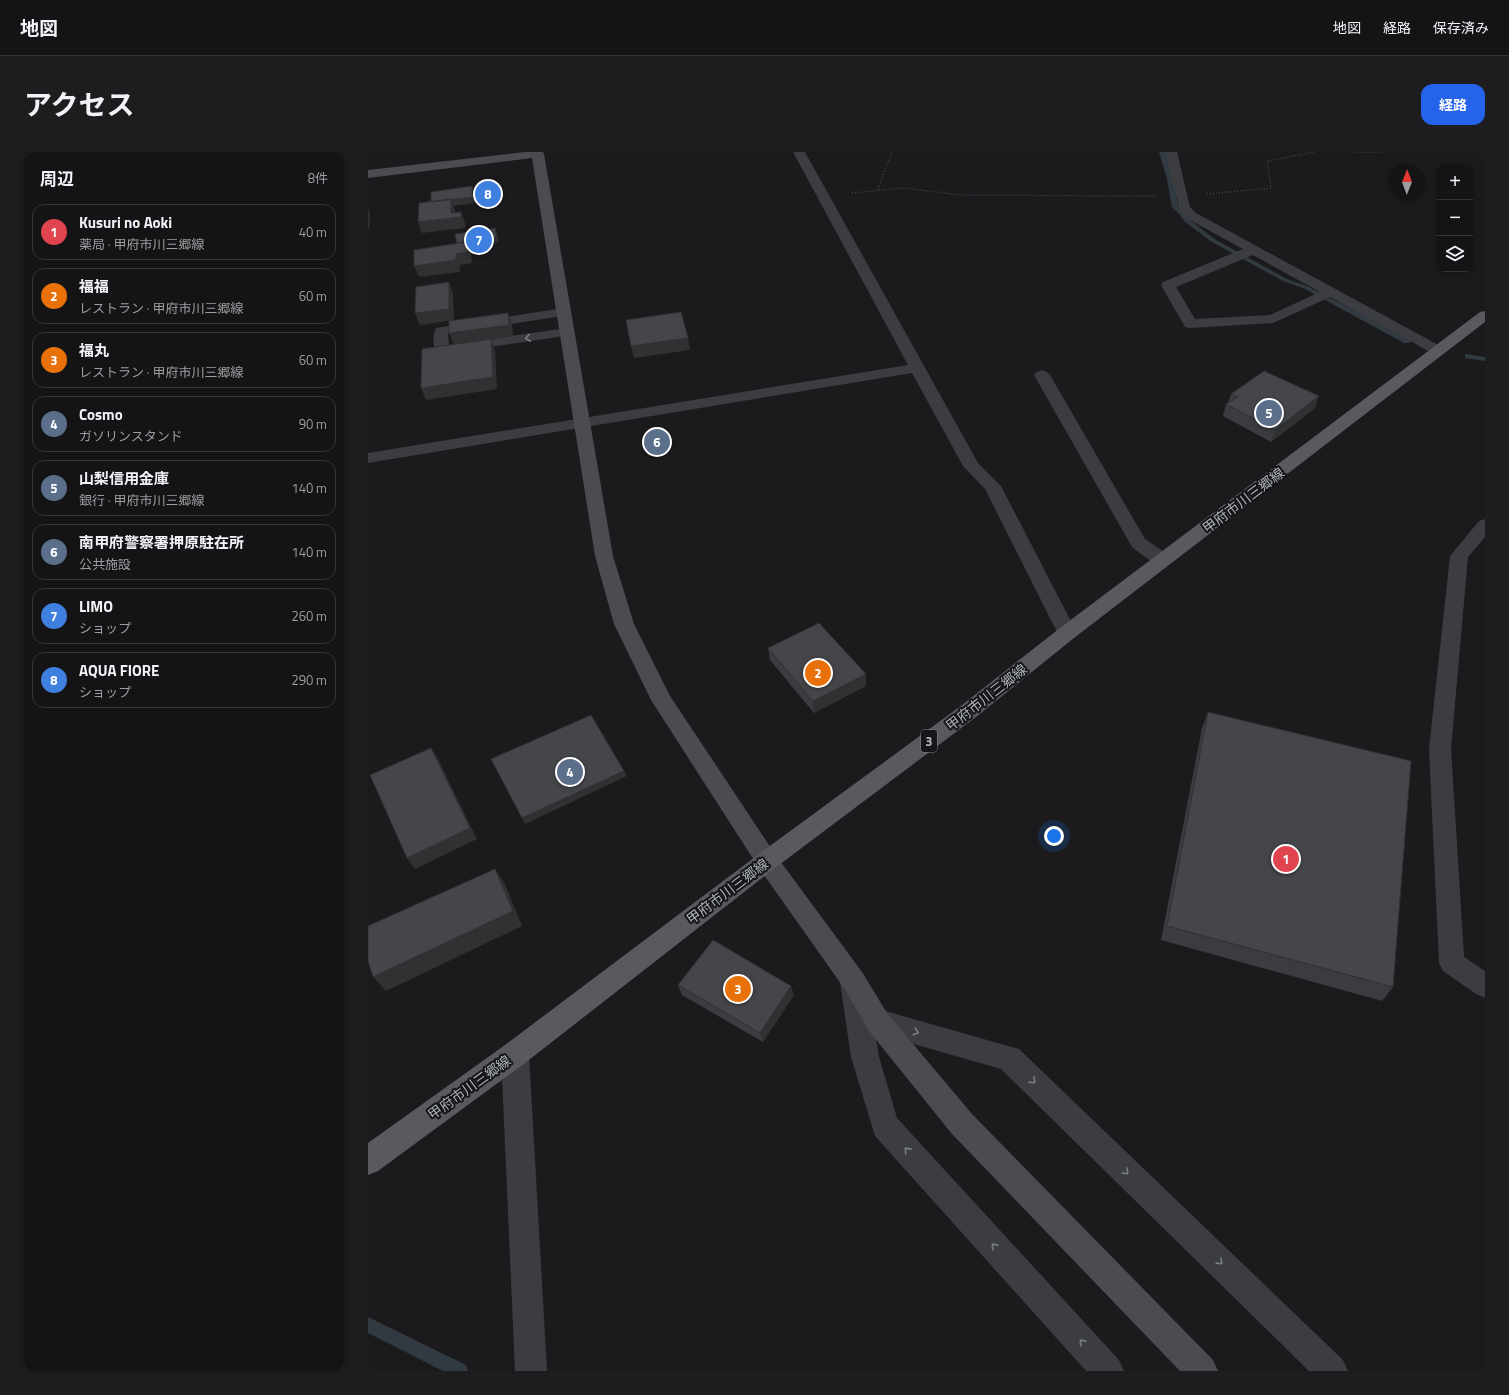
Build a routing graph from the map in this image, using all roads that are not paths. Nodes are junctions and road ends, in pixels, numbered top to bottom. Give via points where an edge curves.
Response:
1 (799, 152) edge
2 (1171, 152) edge
3 (537, 153) edge
4 (368, 174) edge
5 (1253, 250) junction
6 (1330, 292) junction
7 (563, 312) junction
8 (1485, 315) edge
9 (566, 332) junction
10 (1438, 350) junction
11 (917, 368) junction
12 (1042, 375) dead end
13 (581, 422) junction
14 (368, 458) edge
15 (1485, 525) edge
16 (1163, 560) junction
17 (1067, 633) junction
18 (767, 860) junction
19 (853, 980) junction
20 (1485, 986) edge
21 (878, 1022) junction
22 (515, 1054) junction
23 (368, 1161) edge
24 (531, 1371) edge
25 (1108, 1371) edge
26 (1202, 1371) edge
27 (1332, 1371) edge

1 - 11 street
2 - 5 street via 1184,208 1192,216
3 - 4 street
3 - 7 street
5 - 6 street
5 - 6 street via 1168,285 1190,324 1272,319
6 - 10 street
7 - 9 street
9 -> 7 lane via 442,350 441,331
8 - 10 main road, 甲府市川三郷線 / 3
9 - 13 street
10 - 16 main road, 甲府市川三郷線 / 3
11 - 13 street
11 - 17 street via 971,466 992,486
12 - 16 street via 1138,543
13 - 14 street
13 - 18 street via 604,556 624,624 661,700
15 - 20 street via 1458,556 1440,749 1452,964
16 - 17 main road, 甲府市川三郷線 / 3
17 - 18 main road, 甲府市川三郷線 / 3 via 969,711
18 - 19 street
18 - 22 main road, 甲府市川三郷線 / 3
19 - 21 street
25 -> 19 street via 885,1126 865,1056
21 - 26 street via 962,1124
21 -> 27 street via 1009,1058
22 - 23 main road, 甲府市川三郷線 / 3
22 - 24 street

